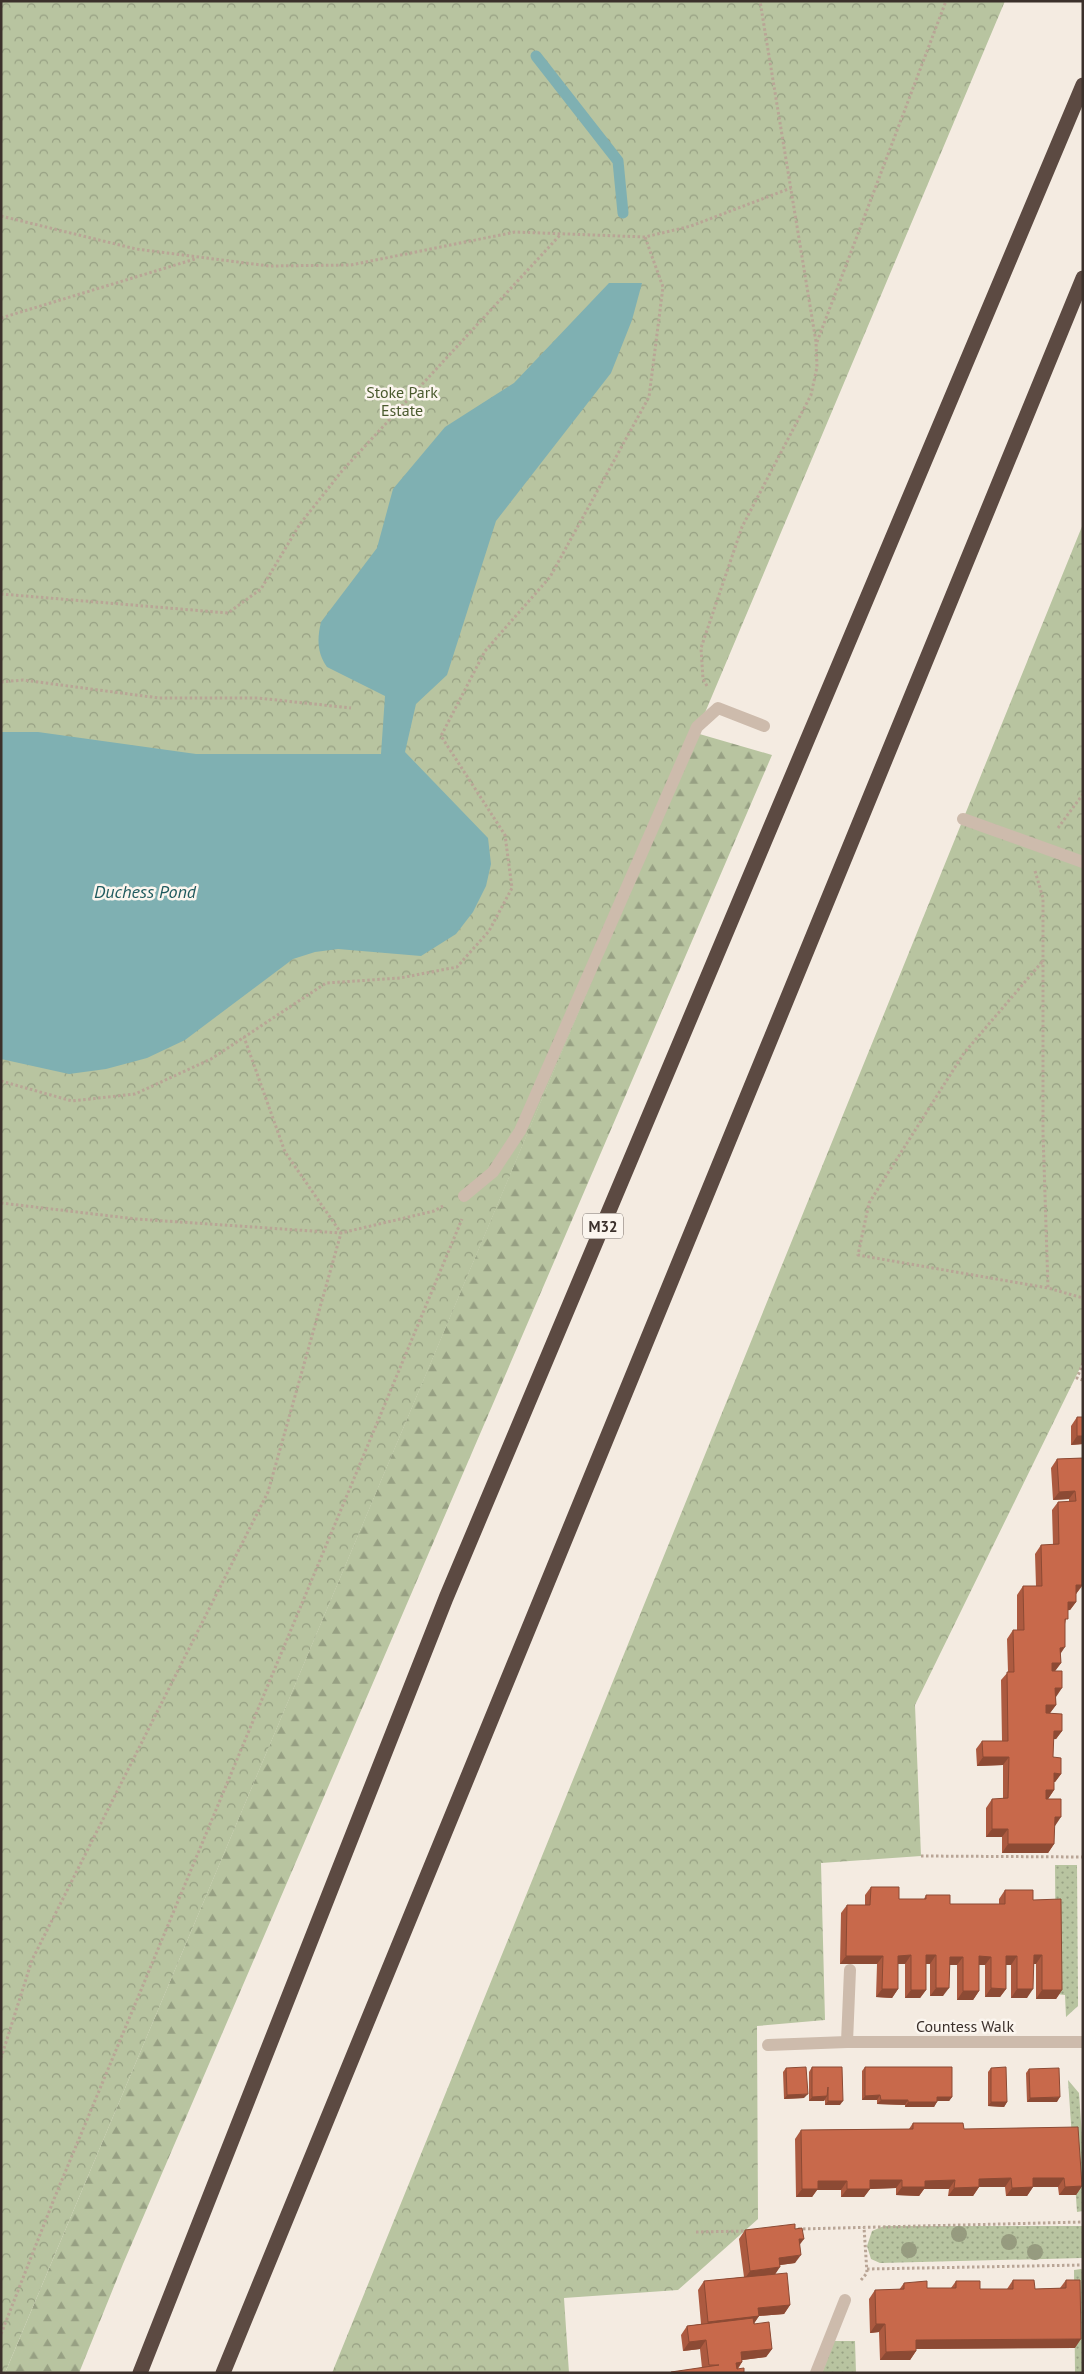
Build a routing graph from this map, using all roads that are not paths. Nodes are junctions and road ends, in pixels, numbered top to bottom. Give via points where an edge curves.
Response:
1 (1083, 85) edge
2 (1083, 278) edge
3 (764, 726) dead end
4 (963, 819) dead end
5 (1083, 862) edge
6 (464, 1196) road end
7 (850, 1970) edge
8 (847, 2042) junction
9 (1083, 2042) edge
10 (768, 2045) dead end
11 (845, 2300) road end
12 (140, 2373) edge
13 (223, 2373) edge
14 (816, 2373) edge

1 - 12 highway, M32 via 446,1598
2 - 13 highway
3 - 6 street via 718,708 697,727 520,1132 493,1172
4 - 5 street
7 - 8 street
8 - 9 street, Countess Walk
8 - 10 street, Countess Walk
11 - 14 street

